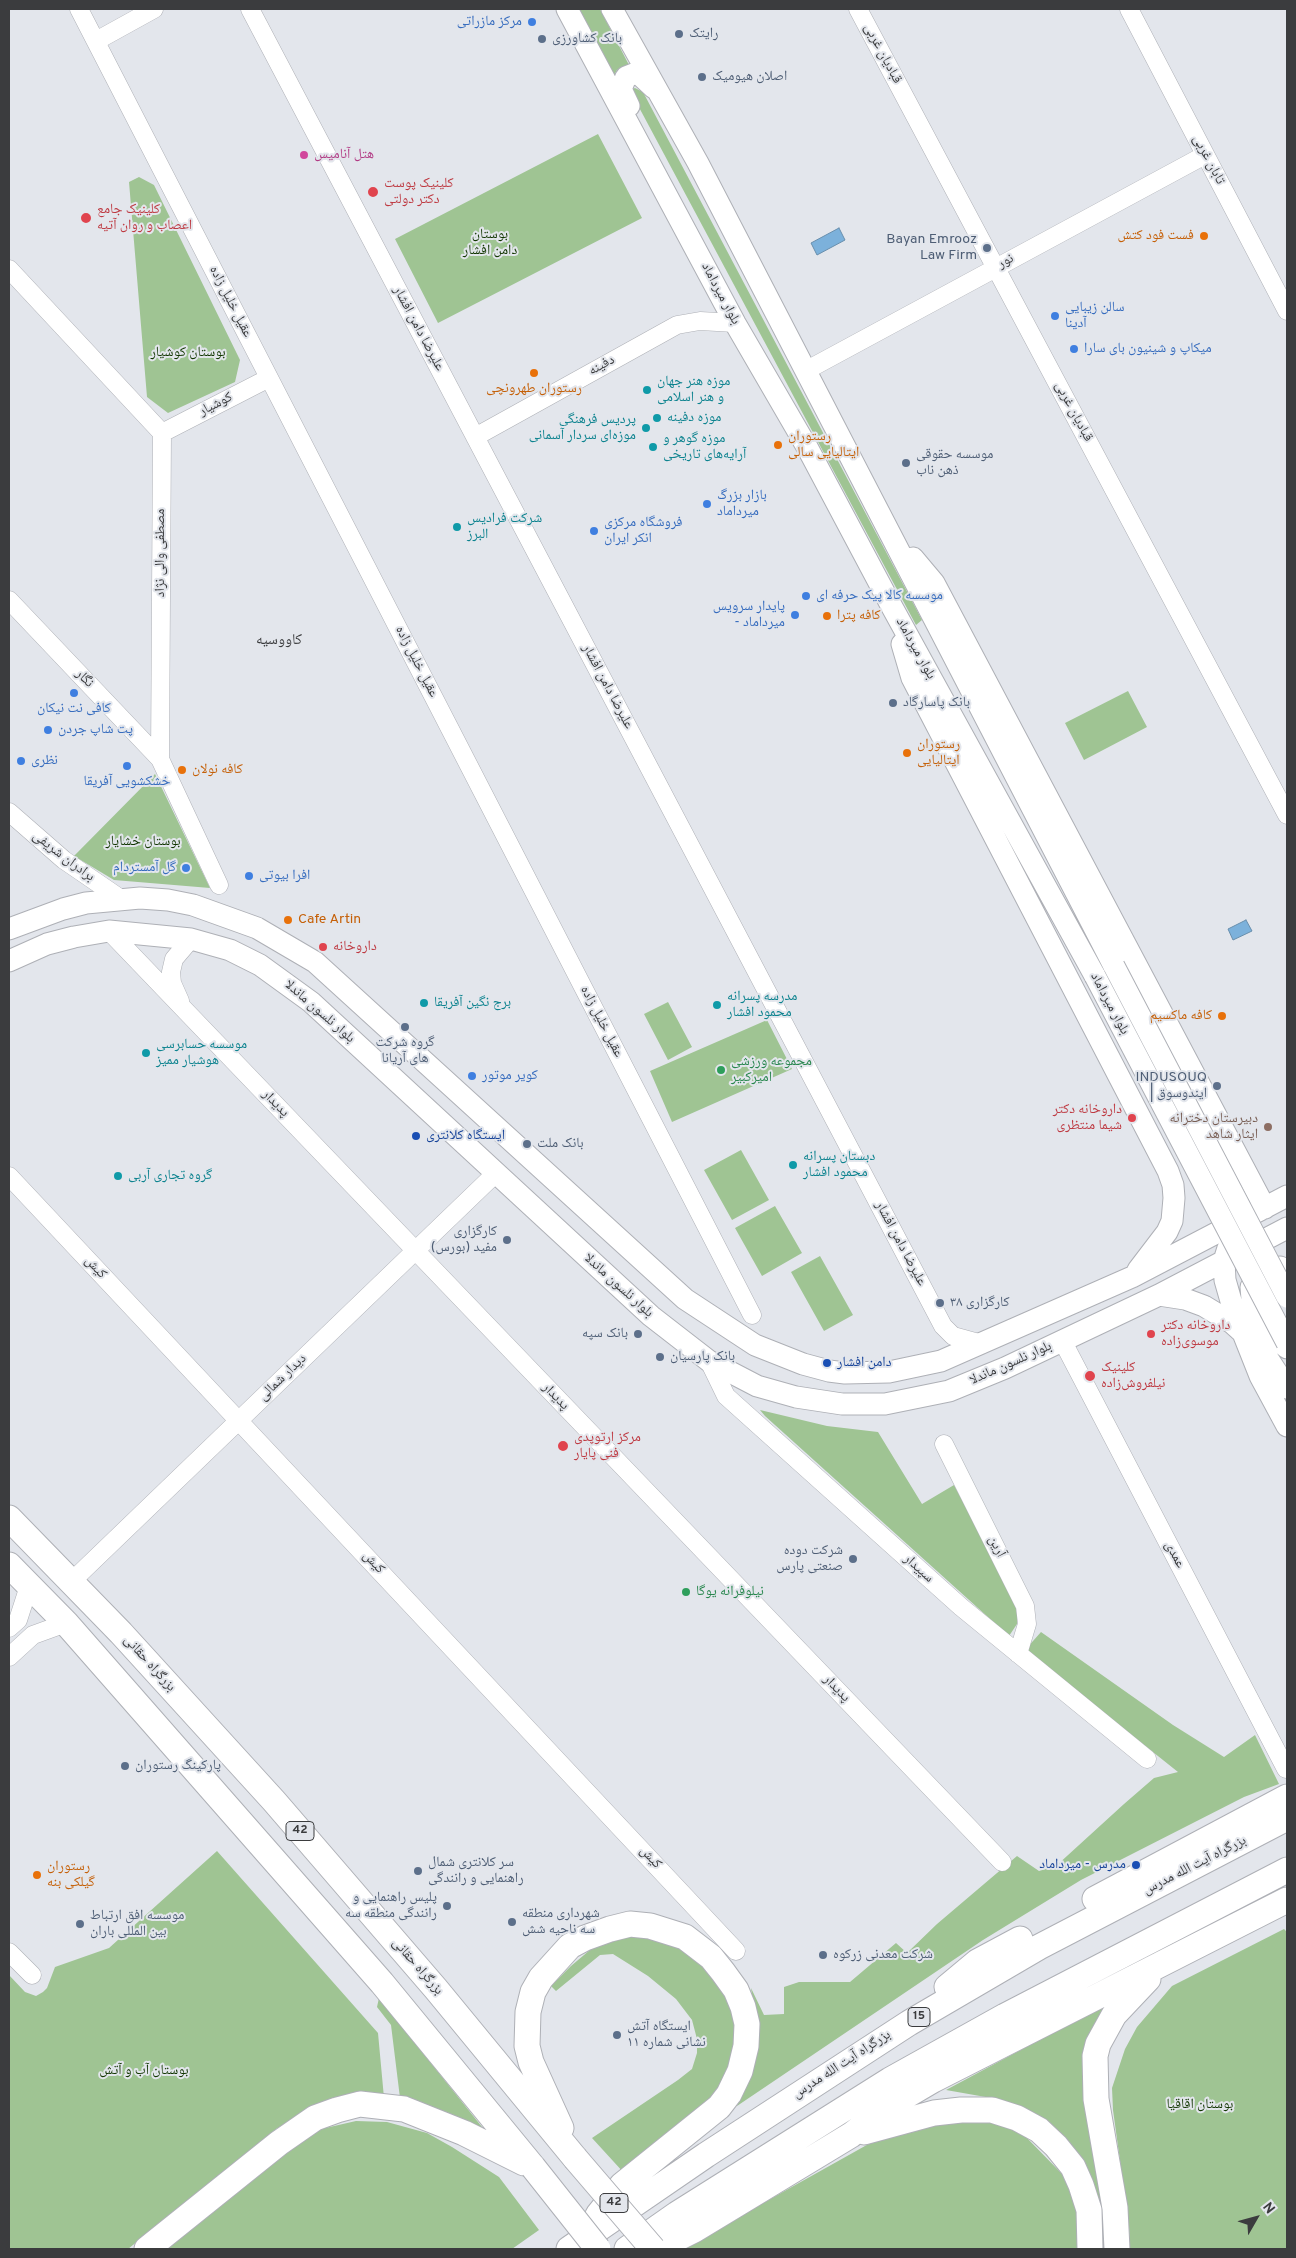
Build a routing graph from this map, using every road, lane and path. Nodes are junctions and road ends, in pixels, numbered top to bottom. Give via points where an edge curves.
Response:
1 (79, 9) edge
2 (154, 9) edge
3 (250, 9) edge
4 (567, 9) edge
5 (612, 9) edge
6 (858, 9) edge
7 (1128, 9) edge
8 (96, 41) junction
9 (663, 100) junction
10 (643, 148) junction
11 (1205, 155) junction
12 (996, 268) junction
13 (9, 269) edge
14 (1287, 311) edge
15 (735, 324) junction
16 (807, 370) junction
17 (270, 378) junction
18 (162, 433) junction
19 (475, 437) junction
20 (889, 531) junction
21 (9, 600) edge
22 (892, 607) junction
23 (160, 759) junction
24 (9, 812) edge
25 (1287, 815) edge
26 (219, 885) dead end
27 (121, 899) junction
28 (9, 929) edge
29 (109, 931) junction
30 (191, 939) junction
31 (9, 961) edge
32 (185, 1010) junction
33 (1212, 1109) junction
34 (1152, 1136) junction
35 (495, 1174) junction
36 (9, 1176) edge
37 (1287, 1196) edge
38 (1265, 1208) junction
39 (1234, 1224) junction
40 (1287, 1228) edge
41 (1193, 1245) junction
42 (416, 1251) junction
43 (1224, 1261) junction
44 (1287, 1270) edge
45 (1205, 1271) junction
46 (1132, 1277) junction
47 (1159, 1295) junction
48 (1287, 1297) edge
49 (752, 1315) dead end
50 (1244, 1333) junction
51 (1062, 1340) junction
52 (1287, 1343) edge
53 (982, 1344) junction
54 (1287, 1348) edge
55 (709, 1361) junction
56 (1287, 1388) edge
57 (239, 1420) junction
58 (1287, 1426) edge
59 (944, 1444) dead end
60 (9, 1518) edge
61 (9, 1565) edge
62 (71, 1582) junction
63 (29, 1586) junction
64 (66, 1623) junction
65 (9, 1628) edge
66 (1018, 1654) junction
67 (9, 1657) edge
68 (1146, 1759) dead end
69 (1286, 1769) edge
70 (1287, 1797) edge
71 (1287, 1818) edge
72 (1002, 1862) dead end
73 (1287, 1870) edge
74 (1287, 1900) edge
75 (1198, 1945) junction
76 (736, 1950) dead end
77 (9, 1952) edge
78 (32, 1975) dead end
79 (909, 2023) junction
80 (851, 2135) junction
81 (790, 2142) junction
82 (575, 2158) junction
83 (533, 2167) junction
84 (147, 2249) edge
85 (570, 2249) edge
86 (598, 2249) edge
87 (627, 2249) edge
88 (654, 2249) edge
89 (1090, 2249) edge
90 (1117, 2249) edge

1 - 8 street, عقیل خلیل زاده
2 - 8 street
3 - 19 street, علیرضا دامن افشار
4 - 10 main road, بلوار میرداماد
5 - 9 main road, بلوار میرداماد
6 - 12 street, قبادیان غربی
7 - 11 street, تابان غربی
8 - 17 street, عقیل خلیل زاده
9 - 10 main road via 639,74 630,74 623,80 621,89
9 - 16 main road, بلوار میرداماد
10 - 15 main road, بلوار میرداماد
11 - 12 street, نور
11 - 14 street, تابان غربی
12 - 16 street, نور
12 - 25 street, قبادیان غربی
13 - 18 street
15 - 19 street, دفینه via 700,321 676,325
15 - 22 main road, بلوار میرداماد via 807,447
16 - 20 main road, بلوار میرداماد
17 - 18 street, کوشیار
17 - 49 street, عقیل خلیل زاده
18 - 23 street, مصطفی والی نژاد
19 - 53 street, علیرضا دامن افشار via 943,1326 953,1336
20 - 33 main road via 934,583
20 - 48 main road, بلوار میرداماد, bridge
21 - 23 street, نگار
22 - 34 main road via 912,678
22 - 52 main road, بلوار میرداماد, bridge via 1095,976
23 - 26 street, مصطفی والی نژاد
24 - 27 street, برادران شریفی via 64,860
27 - 28 main road via 63,909
27 - 53 main road via 168,900 222,914 257,928 315,962 671,1286 726,1328 755,1345 829,1371 862,1373 916,1368
29 - 30 main road, بلوار نلسون ماندلا
29 - 31 main road, بلوار نلسون ماندلا via 47,944
29 - 32 street, پدیدار
30 - 32 street via 174,959 171,972 172,983
30 - 35 main road, بلوار نلسون ماندلا via 230,950 260,965 304,996
32 - 42 street, پدیدار
33 - 34 main road via 1209,1130 1195,1146 1171,1147
33 - 38 main road
34 - 46 main road via 1173,1185 1174,1212 1167,1232
35 - 42 street, دیدار شمالی
35 - 55 main road, بلوار نلسون ماندلا via 651,1316
36 - 57 street, کیش
37 - 38 main road
38 - 39 main road
39 - 41 main road
39 - 43 main road
40 - 43 main road, بلوار نلسون ماندلا
41 - 45 main road via 1209,1255
41 - 46 main road
42 - 57 street, دیدار شمالی
42 - 72 street, پدیدار
43 - 45 main road, بلوار نلسون ماندلا
43 - 50 main road via 1225,1280
44 - 54 main road via 1280,1267 1266,1270 1251,1287 1252,1312 1259,1325
45 - 47 main road, بلوار نلسون ماندلا
46 - 53 main road
47 - 50 main road via 1204,1306
47 - 51 main road, بلوار نلسون ماندلا
50 - 56 main road via 1263,1351
50 - 58 main road via 1260,1376
51 - 55 main road, بلوار نلسون ماندلا via 950,1391 884,1404 842,1404 777,1392 757,1386
51 - 69 street, عمدی
55 - 66 street, سپیدار via 726,1396 961,1607
57 - 62 street, دیدار شمالی
57 - 76 street, کیش
59 - 66 street, آرین via 1025,1606 1027,1624
60 - 62 highway, بزرگراه حقانی / 42
61 - 63 highway
62 - 82 highway, بزرگراه حقانی / 42 via 280,1808 436,1989
63 - 64 highway
63 - 65 street via 18,1620
64 - 67 street via 33,1635
64 - 83 highway via 382,1983
66 - 68 street, سپیدار
70 - 79 highway via 977,1962
71 - 79 highway, بزرگراه آیت الله مدرس / 15 via 1039,1947
73 - 81 highway via 1005,2016 890,2080
74 - 75 highway
75 - 80 highway via 933,2080 887,2107
75 - 90 highway via 1137,1988 1114,2016 1096,2050 1096,2099 1115,2208
77 - 78 street
79 - 85 highway, بزرگراه آیت الله مدرس / 15 via 706,2155
80 - 81 highway
80 - 88 highway via 694,2230
80 - 89 highway via 934,2112 992,2110 1017,2118 1039,2130 1073,2167 1089,2210
81 - 87 highway
82 - 85 highway via 531,2062 527,2046 528,2012 533,1992 555,1960 570,1946 586,1938 630,1924 650,1926 685,1937 724,1972 744,2007 746,2046 740,2071 719,2107 622,2185
82 - 88 highway, بزرگراه حقانی / 42, bridge
83 - 84 highway via 464,2133 404,2109 360,2104 315,2118
83 - 86 highway, bridge

